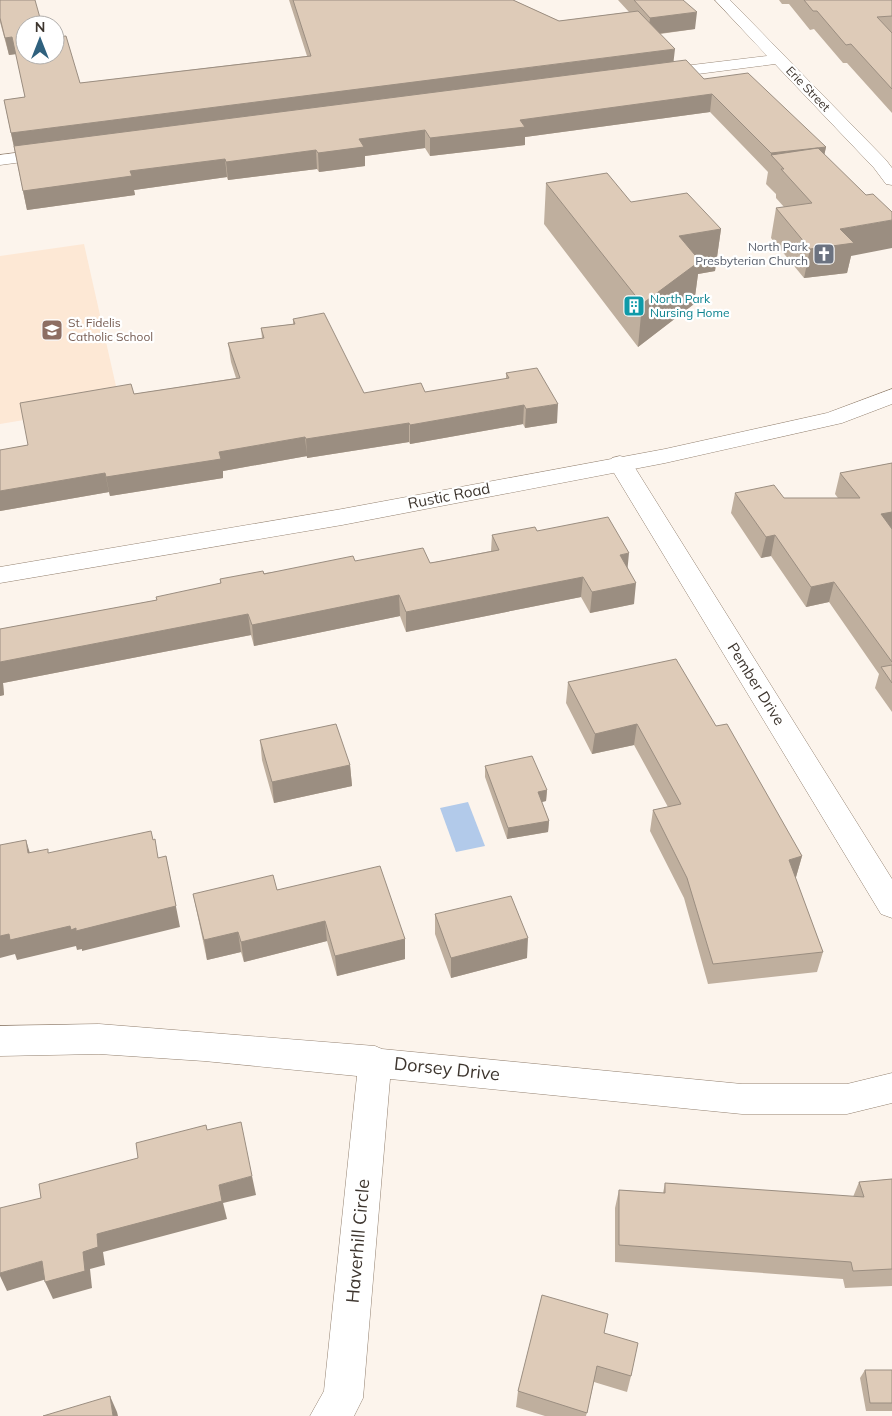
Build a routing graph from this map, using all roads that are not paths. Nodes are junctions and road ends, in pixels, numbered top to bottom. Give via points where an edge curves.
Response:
1 (722, 0) edge
2 (779, 59) junction
3 (641, 76) edge
4 (69, 151) edge
5 (0, 160) edge
6 (892, 180) edge
7 (892, 396) edge
8 (620, 463) junction
9 (0, 576) edge
10 (892, 905) edge
11 (0, 1041) edge
12 (375, 1061) junction
13 (892, 1088) edge
14 (330, 1416) edge

1 - 2 street, Erie Street
2 - 3 street
2 - 6 street, Erie Street
4 - 5 street
7 - 8 street, Rustic Road via 834,418
8 - 9 street, Rustic Road via 342,517
8 - 10 street, Pember Drive
11 - 12 street, Dorsey Drive via 99,1038
12 - 13 street, Dorsey Drive via 742,1099 847,1099
12 - 14 street, Haverhill Circle via 343,1398

